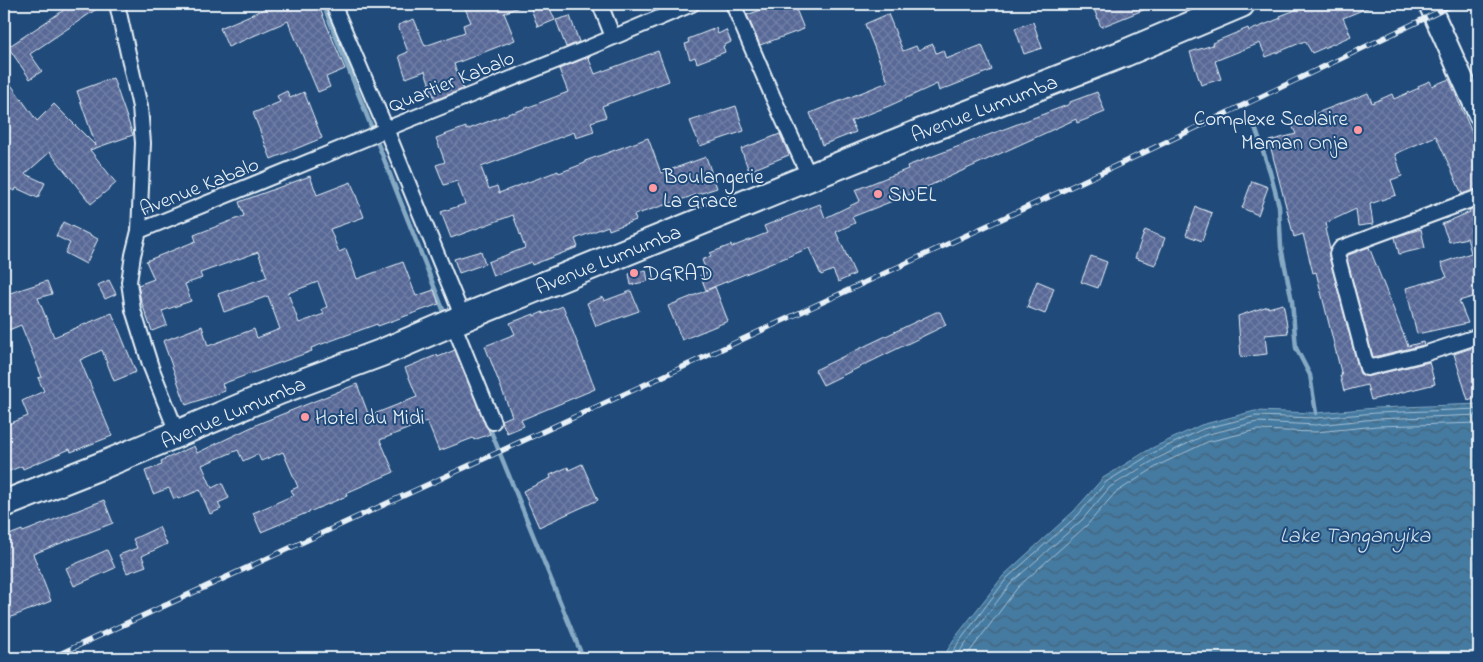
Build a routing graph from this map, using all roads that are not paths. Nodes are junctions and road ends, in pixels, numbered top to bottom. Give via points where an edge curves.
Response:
1 (117, 4) edge
2 (333, 4) edge
3 (600, 4) edge
4 (692, 4) edge
5 (733, 4) edge
6 (1241, 4) edge
7 (1429, 4) edge
8 (1208, 10) edge
9 (613, 37) junction
10 (1479, 115) edge
11 (386, 129) junction
12 (810, 178) junction
13 (1479, 196) edge
14 (139, 231) junction
15 (458, 321) junction
16 (1479, 336) edge
17 (493, 422) dead end
18 (178, 435) junction
19 (4, 504) edge

1 - 14 street via 140,107 143,143
2 - 11 street
3 - 9 street
4 - 9 street, Quartier Kabalo
5 - 12 street
6 - 8 highway, Avenue Lumumba
7 - 10 street
8 - 12 highway, Avenue Lumumba via 1125,54
9 - 11 street, Quartier Kabalo
11 - 14 street, Avenue Kabalo
11 - 15 street, Quartier Kabalo
12 - 15 highway, Avenue Lumumba
13 - 16 street via 1341,248 1337,254 1367,368
14 - 18 street, Avenue Kabalo via 129,282 133,310
15 - 17 street, Quartier Kabalo
15 - 18 highway, Avenue Lumumba via 279,391
18 - 19 highway, Avenue Lumumba

